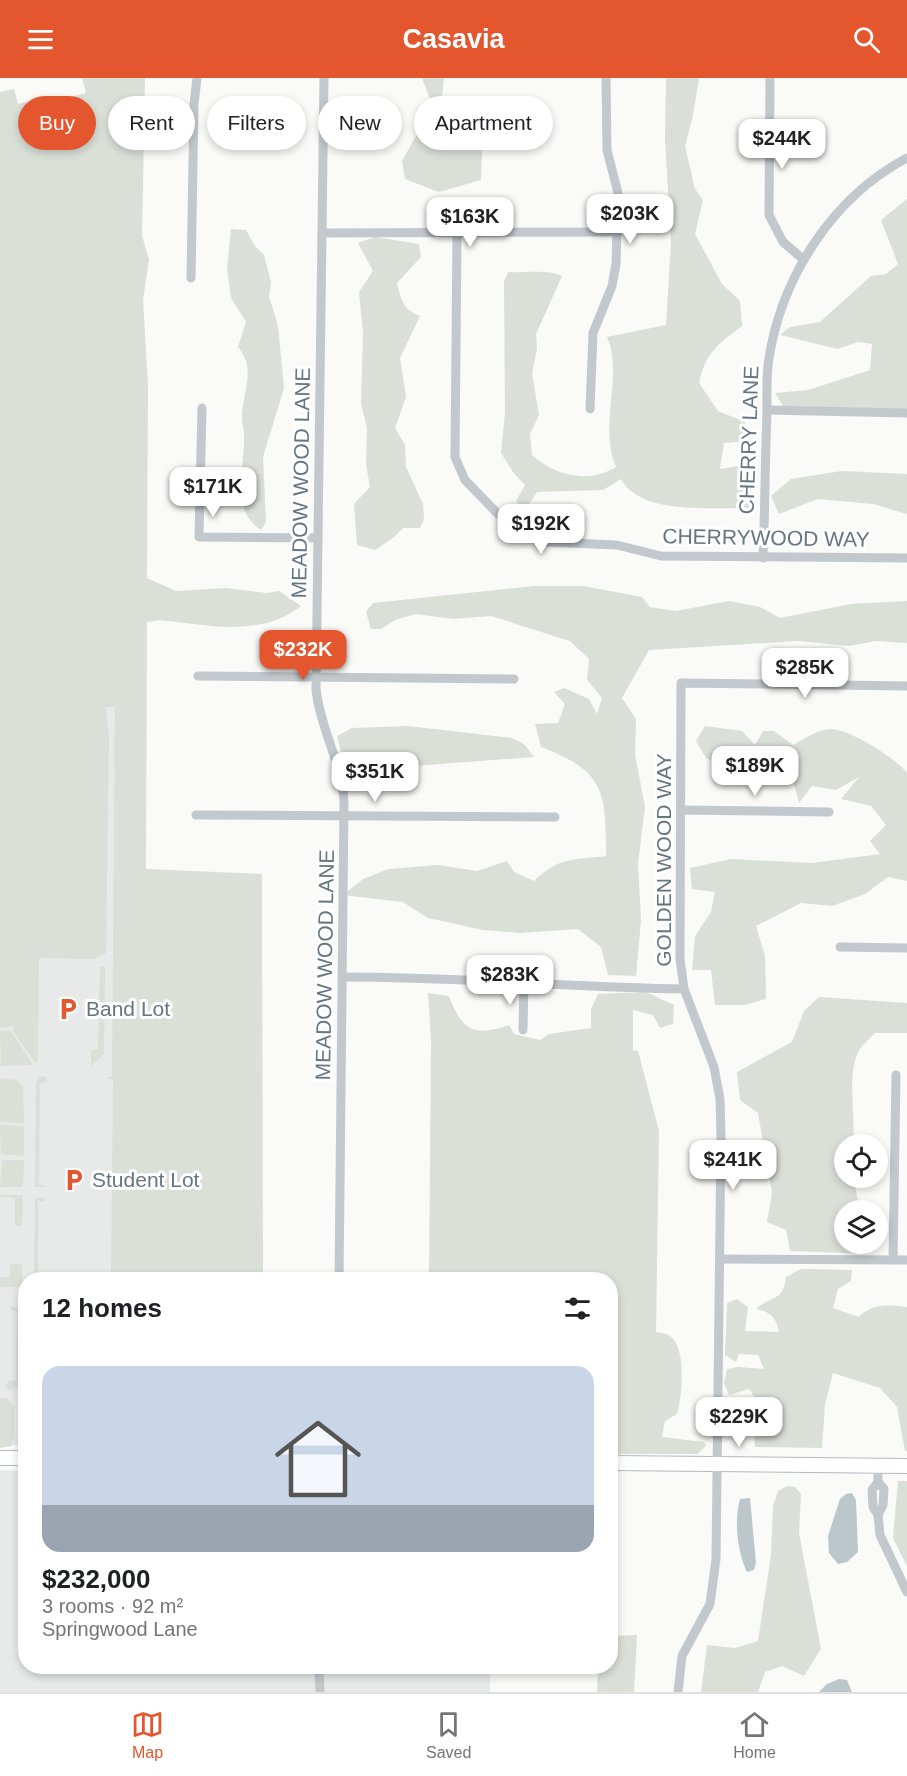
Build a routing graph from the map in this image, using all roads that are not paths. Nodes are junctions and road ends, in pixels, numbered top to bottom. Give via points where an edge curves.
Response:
1 (197, 78) edge
2 (324, 78) edge
3 (606, 78) edge
4 (770, 78) edge
5 (907, 158) edge
6 (617, 232) junction
7 (322, 233) junction
8 (457, 234) junction
9 (804, 260) junction
10 (191, 278) dead end
11 (202, 408) dead end
12 (590, 409) dead end
13 (767, 410) junction
14 (907, 413) edge
15 (318, 538) junction
16 (763, 558) junction
17 (907, 558) edge
18 (198, 676) dead end
19 (316, 677) junction
20 (514, 679) dead end
21 (907, 686) edge
22 (681, 810) junction
23 (829, 812) dead end
24 (196, 815) dead end
25 (344, 816) junction
26 (555, 817) dead end
27 (840, 947) dead end
28 (907, 948) edge
29 (343, 977) junction
30 (524, 983) junction
31 (684, 989) junction
32 (523, 1030) dead end
33 (896, 1075) dead end
34 (720, 1259) junction
35 (893, 1260) junction
36 (907, 1260) edge
37 (339, 1272) edge
38 (0, 1458) edge
39 (18, 1458) edge
40 (618, 1463) edge
41 (717, 1464) junction
42 (878, 1465) junction
43 (907, 1466) edge
44 (907, 1592) edge
45 (319, 1674) edge
46 (320, 1692) edge
47 (678, 1692) edge

1 - 10 street
2 - 7 street, MEADOW WOOD LANE
3 - 6 street via 607,150 618,193
4 - 9 street via 769,215 783,242
5 - 9 street, CHERRY LANE via 849,201
6 - 8 street
6 - 12 street via 612,286 593,333
7 - 8 street
7 - 15 street, MEADOW WOOD LANE
8 - 16 street, CHERRYWOOD WAY via 454,446 458,468 472,489 519,531 546,542 617,545 661,556
9 - 13 street, CHERRY LANE via 774,335 766,384
11 - 15 street via 199,537
13 - 14 street
13 - 16 street, CHERRY LANE
15 - 19 street, MEADOW WOOD LANE
16 - 17 street, CHERRYWOOD WAY
18 - 19 street
19 - 20 street
19 - 25 street, MEADOW WOOD LANE via 321,722 340,776
21 - 22 street, GOLDEN WOOD WAY via 681,683
22 - 23 street
22 - 31 street, GOLDEN WOOD WAY via 679,948
24 - 25 street
25 - 26 street
25 - 29 street, MEADOW WOOD LANE
27 - 28 street
29 - 30 street via 466,978
29 - 37 street, MEADOW WOOD LANE
30 - 31 street
30 - 32 street
31 - 34 street, GOLDEN WOOD WAY via 709,1051 719,1091
33 - 35 street
34 - 35 street
34 - 41 street, GOLDEN WOOD WAY
35 - 36 street
38 - 39 street
40 - 41 street
41 - 42 street
41 - 47 street, GOLDEN WOOD WAY via 716,1559 710,1604 682,1656
42 - 43 street
42 - 44 street via 878,1482 884,1490 878,1515 880,1535
45 - 46 street

